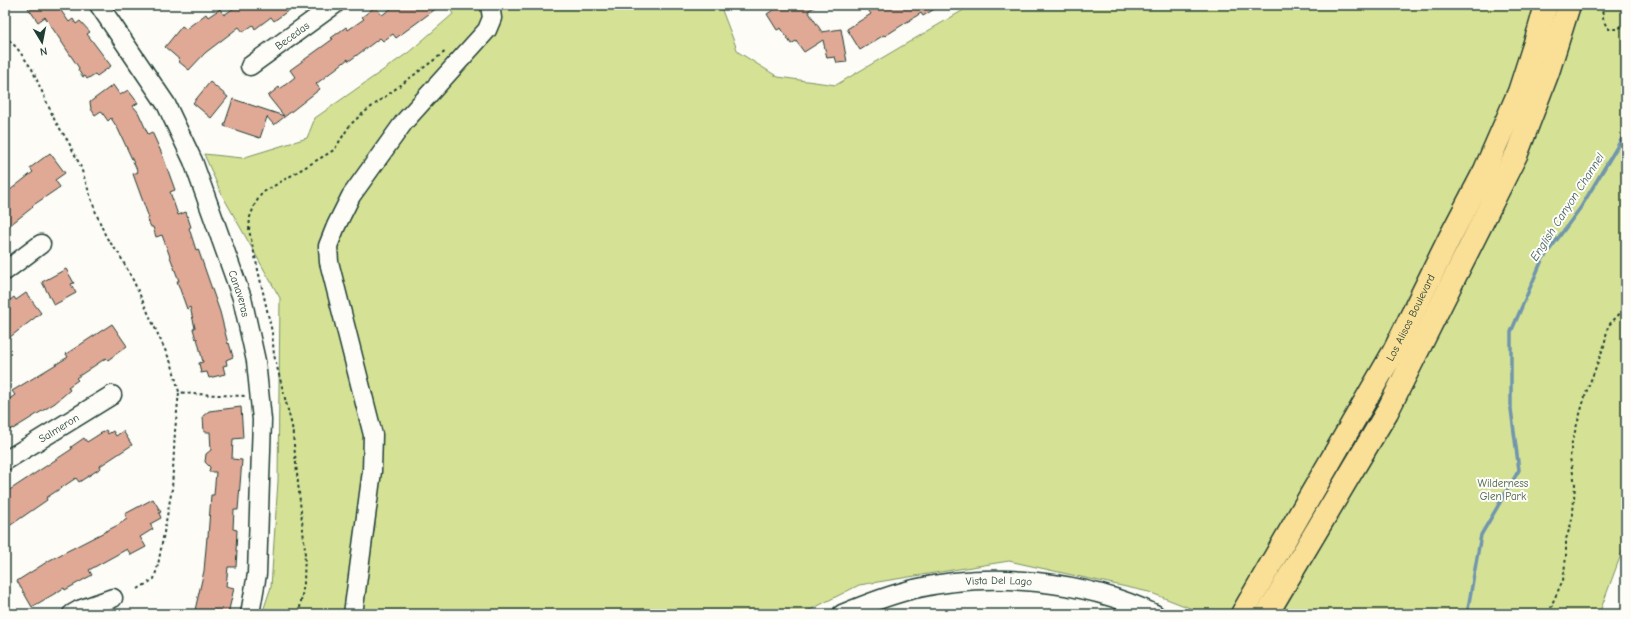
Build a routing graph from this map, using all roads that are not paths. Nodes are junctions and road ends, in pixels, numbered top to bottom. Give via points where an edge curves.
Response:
1 (99, 5) edge
2 (334, 5) edge
3 (490, 5) edge
4 (1546, 5) edge
5 (1569, 5) edge
6 (250, 66) dead end
7 (41, 244) dead end
8 (5, 271) edge
9 (112, 395) dead end
10 (5, 461) edge
11 (113, 598) dead end
12 (72, 614) edge
13 (250, 614) edge
14 (353, 614) edge
15 (842, 614) edge
16 (1155, 614) edge
17 (1242, 614) edge
18 (1267, 614) edge

1 - 13 street, Canaveras via 166,104 193,161 242,298 256,361 262,420 257,574
2 - 6 street, Becedas
3 - 14 street via 492,18 487,30 404,122 351,196 328,246 329,262 373,434 372,470
4 - 17 main road, Los Alisos Boulevard via 1519,92 1485,170 1394,351
5 - 18 main road, Los Alisos Boulevard via 1548,72 1517,153 1387,412
7 - 8 street
9 - 10 street, Salmeron
11 - 12 street
15 - 16 street, Vista Del Lago via 914,589 946,583 990,581 1042,583 1074,588 1126,602

